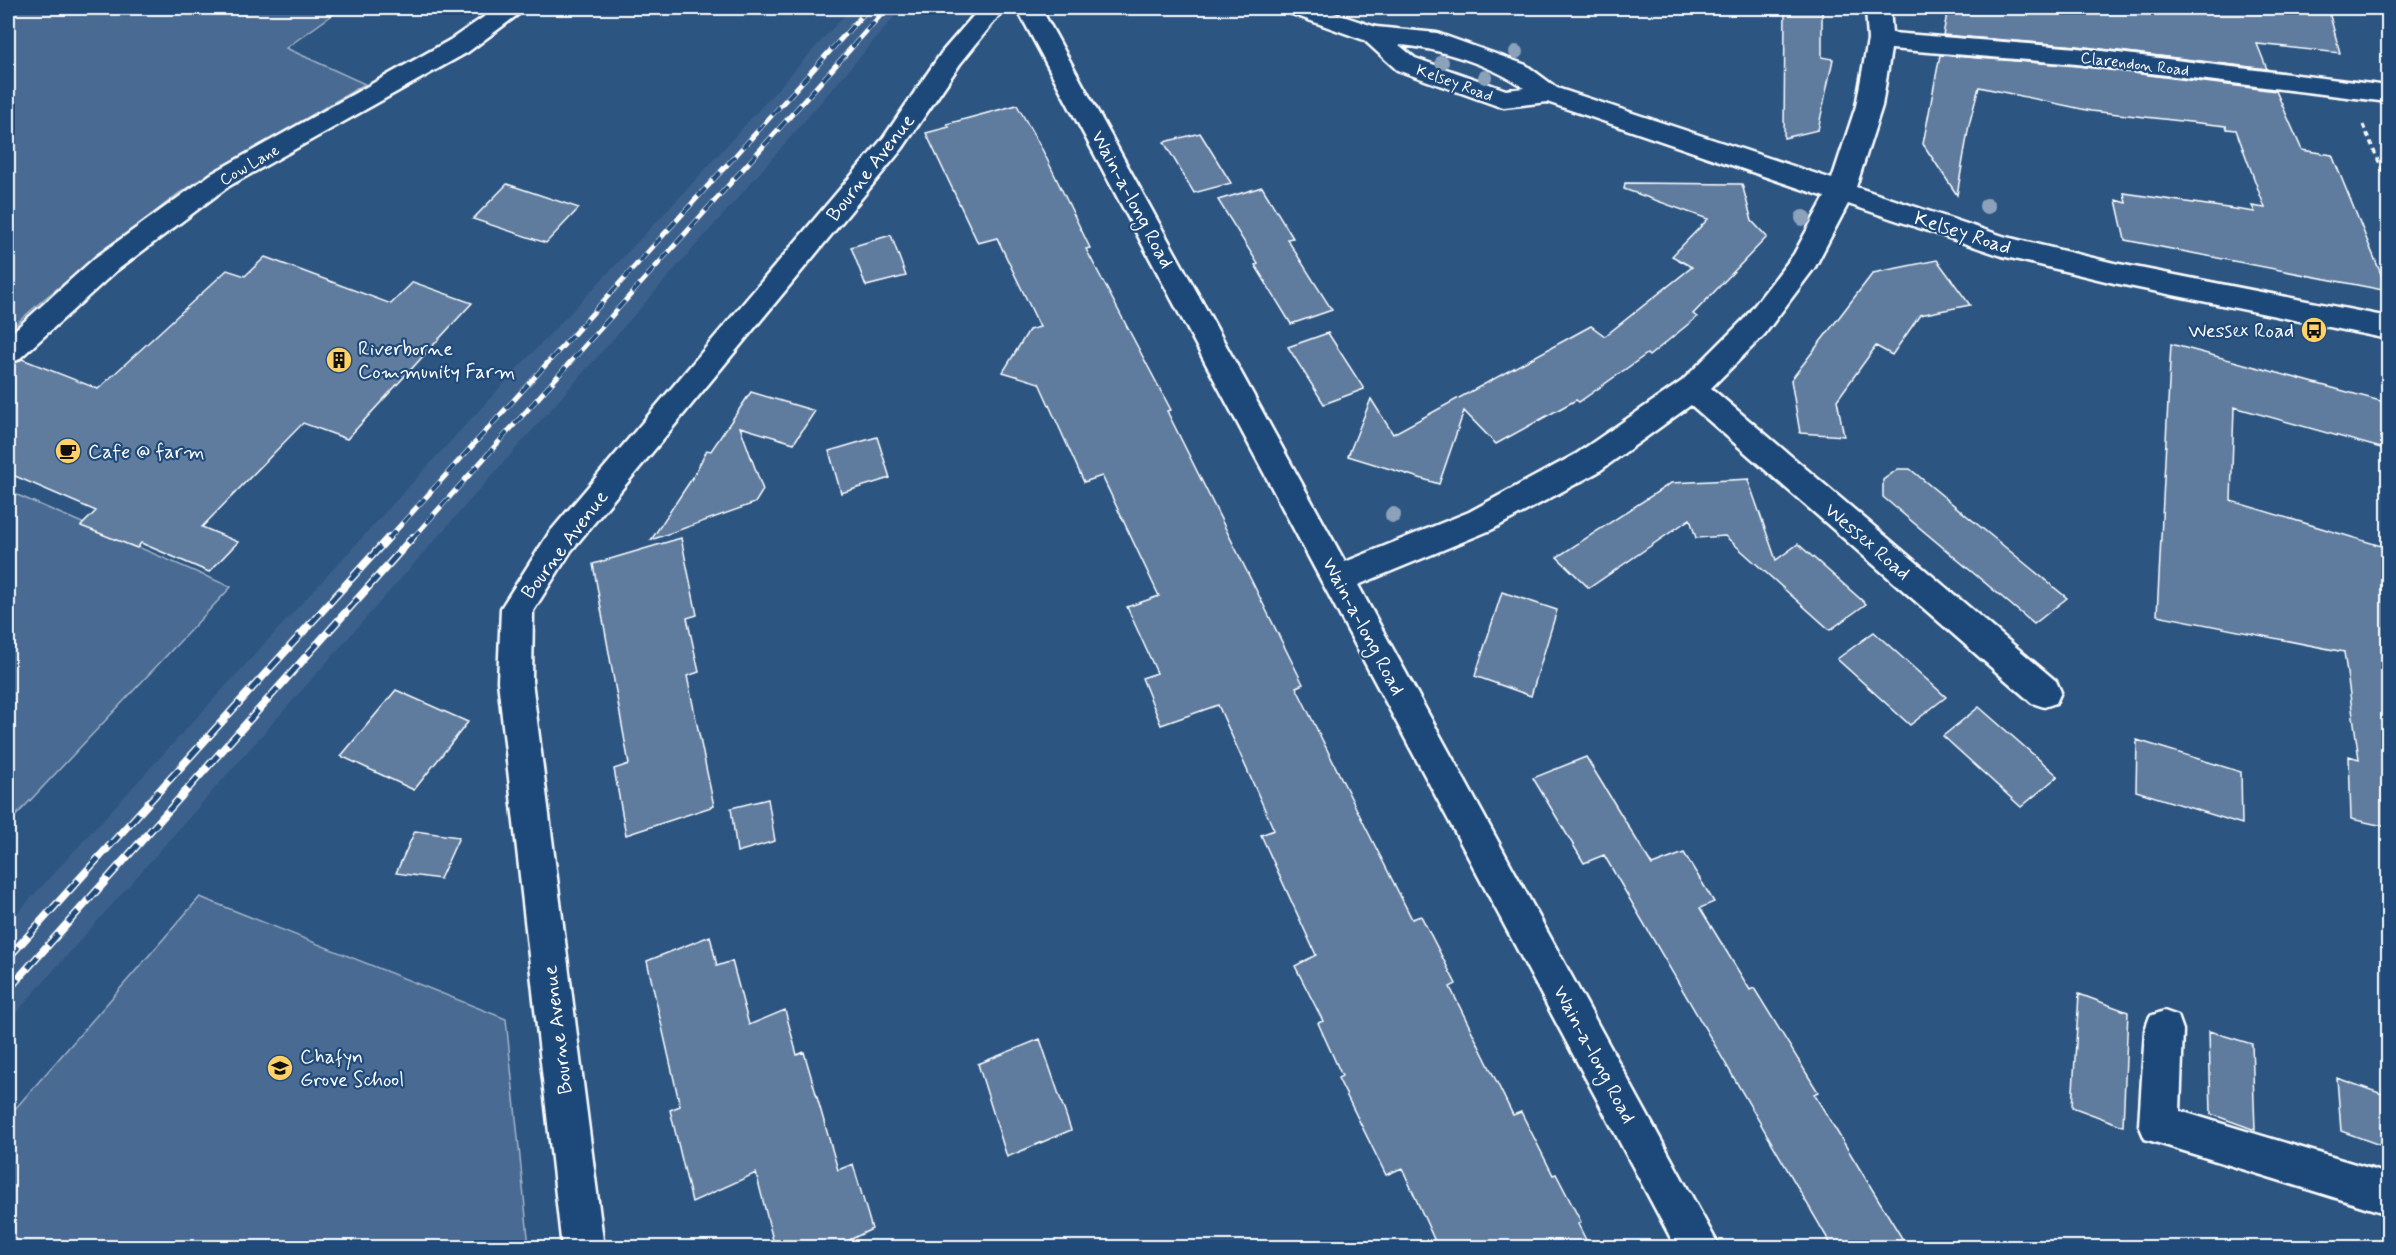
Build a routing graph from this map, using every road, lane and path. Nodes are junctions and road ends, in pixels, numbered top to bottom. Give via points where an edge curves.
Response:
1 (513, 8) edge
2 (993, 8) edge
3 (1297, 8) edge
4 (1878, 8) edge
5 (1032, 9) edge
6 (1880, 40) junction
7 (2347, 89) junction
8 (2388, 94) edge
9 (2388, 183) edge
10 (1841, 192) junction
11 (2388, 328) edge
12 (8, 352) edge
13 (1692, 389) junction
14 (1339, 579) junction
15 (2044, 693) dead end
16 (2164, 1030) dead end
17 (2388, 1194) edge
18 (583, 1248) edge
19 (1699, 1248) edge

1 - 12 street, Cow Lane via 459,46 220,180 106,264
2 - 18 street, Bourne Avenue via 951,58 893,143 560,542 517,608 515,681
3 - 10 street, Kelsey Road via 1373,35 1406,64 1504,99 1548,94
4 - 6 street
5 - 14 street, Wain-a-long Road
6 - 7 street, Clarendon Road via 2077,56
6 - 10 street via 1869,106
7 - 8 street, Clarendon Road
7 - 9 path
10 - 11 street, Kelsey Road via 2002,246 2114,273
10 - 13 street via 1805,260 1754,327
13 - 14 street via 1587,463 1490,516
13 - 15 street, Wessex Road
14 - 19 street, Wain-a-long Road
16 - 17 street via 2159,1125

